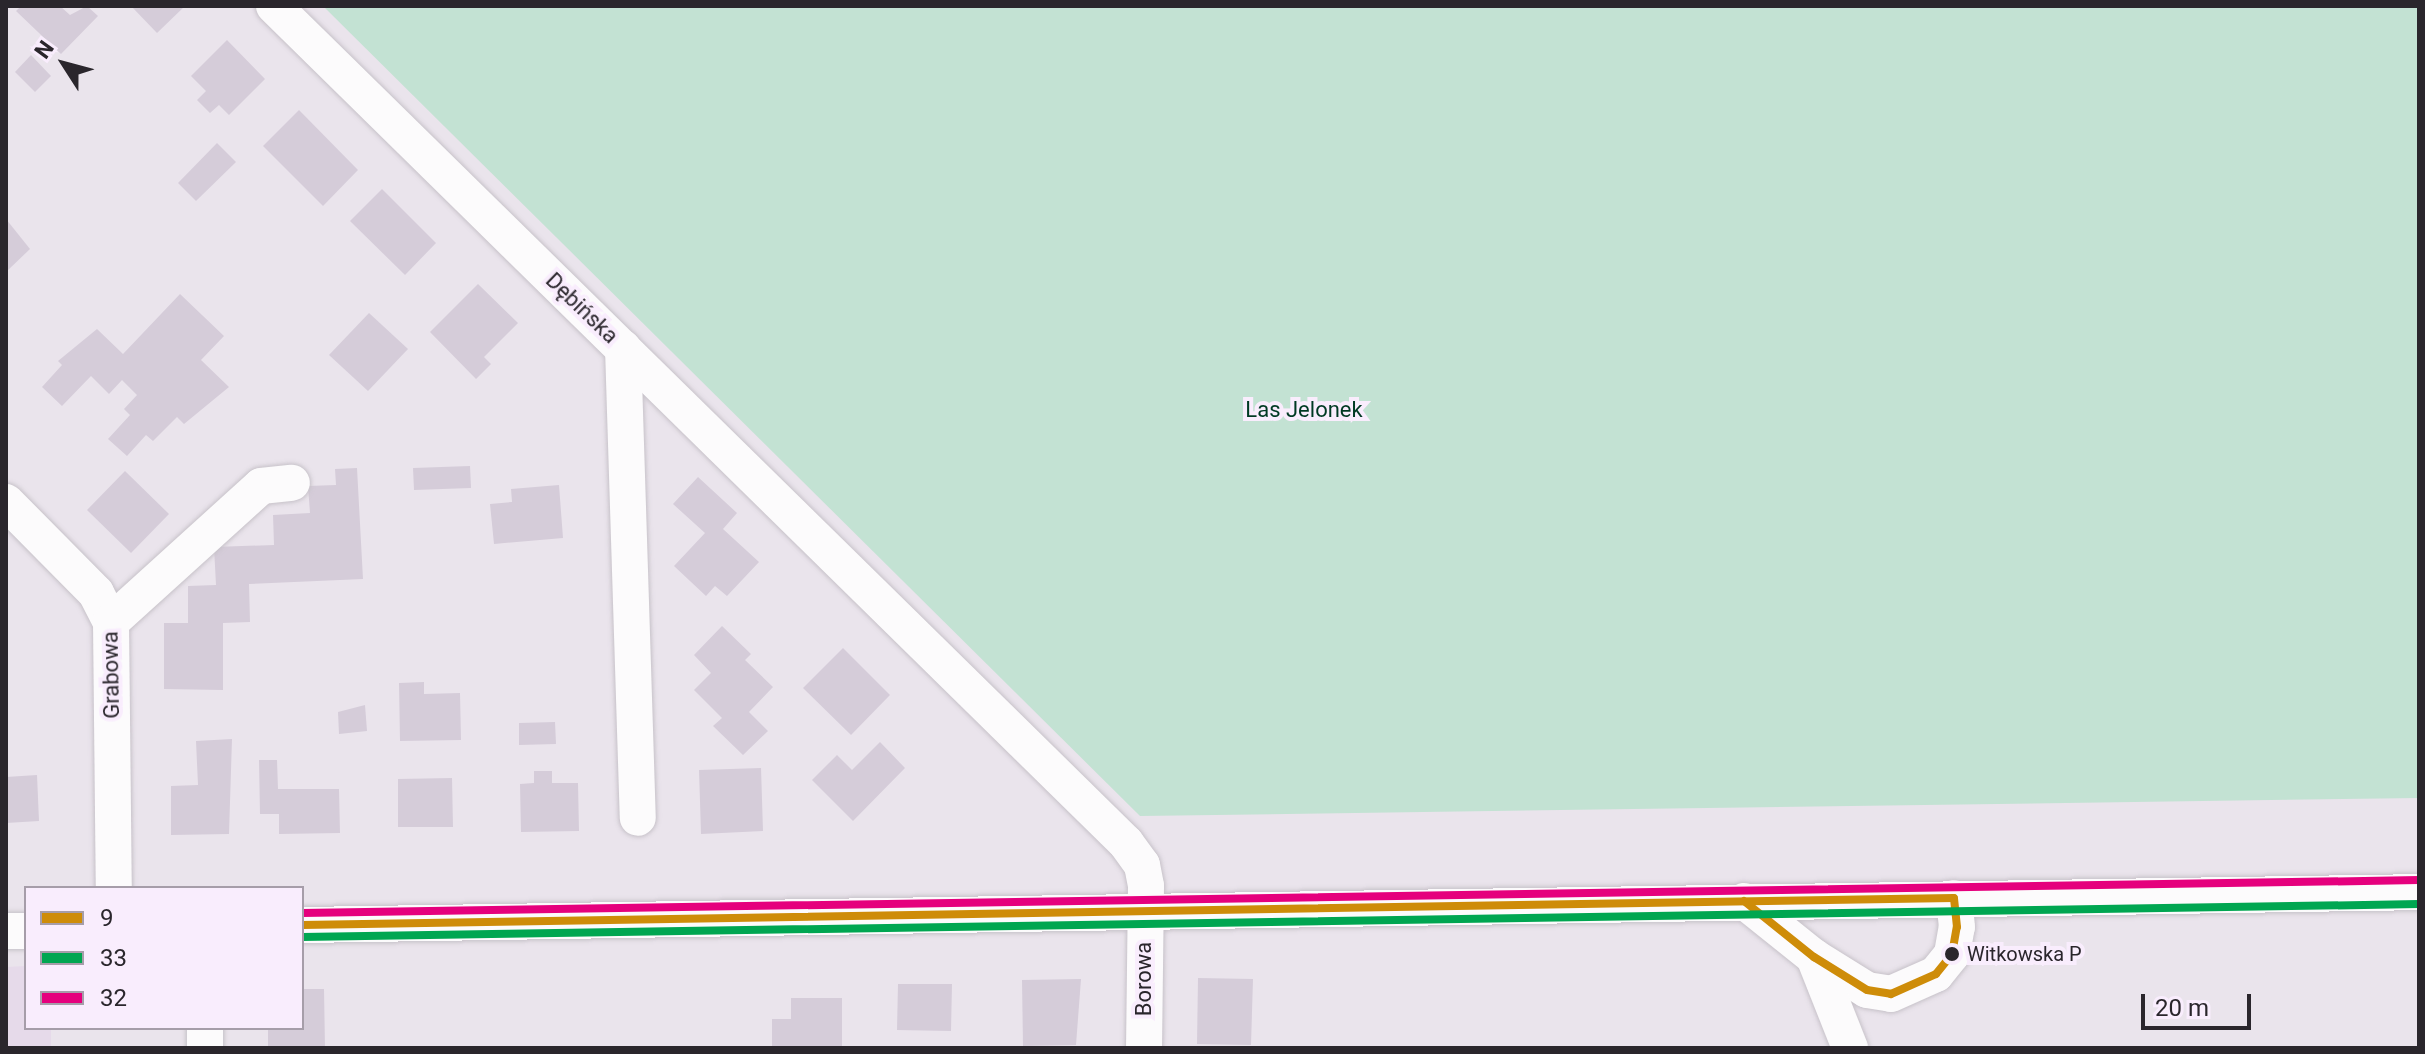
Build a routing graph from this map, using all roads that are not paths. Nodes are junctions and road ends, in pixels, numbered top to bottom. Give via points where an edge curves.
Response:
1 (274, 6) edge
2 (623, 348) junction
3 (292, 483) dead end
4 (6, 502) edge
5 (111, 622) junction
6 (638, 818) dead end
7 (114, 886) edge
8 (2419, 892) edge
9 (1954, 898) junction
10 (1744, 901) junction
11 (1146, 910) junction
12 (304, 925) edge
13 (1814, 957) junction
14 (1144, 1048) edge
15 (1850, 1048) edge

1 - 2 street, Dębińska
2 - 6 street, Dębińska
2 - 11 street, Borowa via 1126,843 1142,865
3 - 5 street via 261,486
4 - 5 street, Grabowa via 96,593
5 - 7 street, Grabowa
8 - 9 street
9 - 10 street
9 - 13 street via 1957,927 1952,954 1936,974 1914,987 1891,994 1867,990
10 - 11 street
10 - 13 street
11 - 12 street
11 - 14 street, Borowa
13 - 15 street

